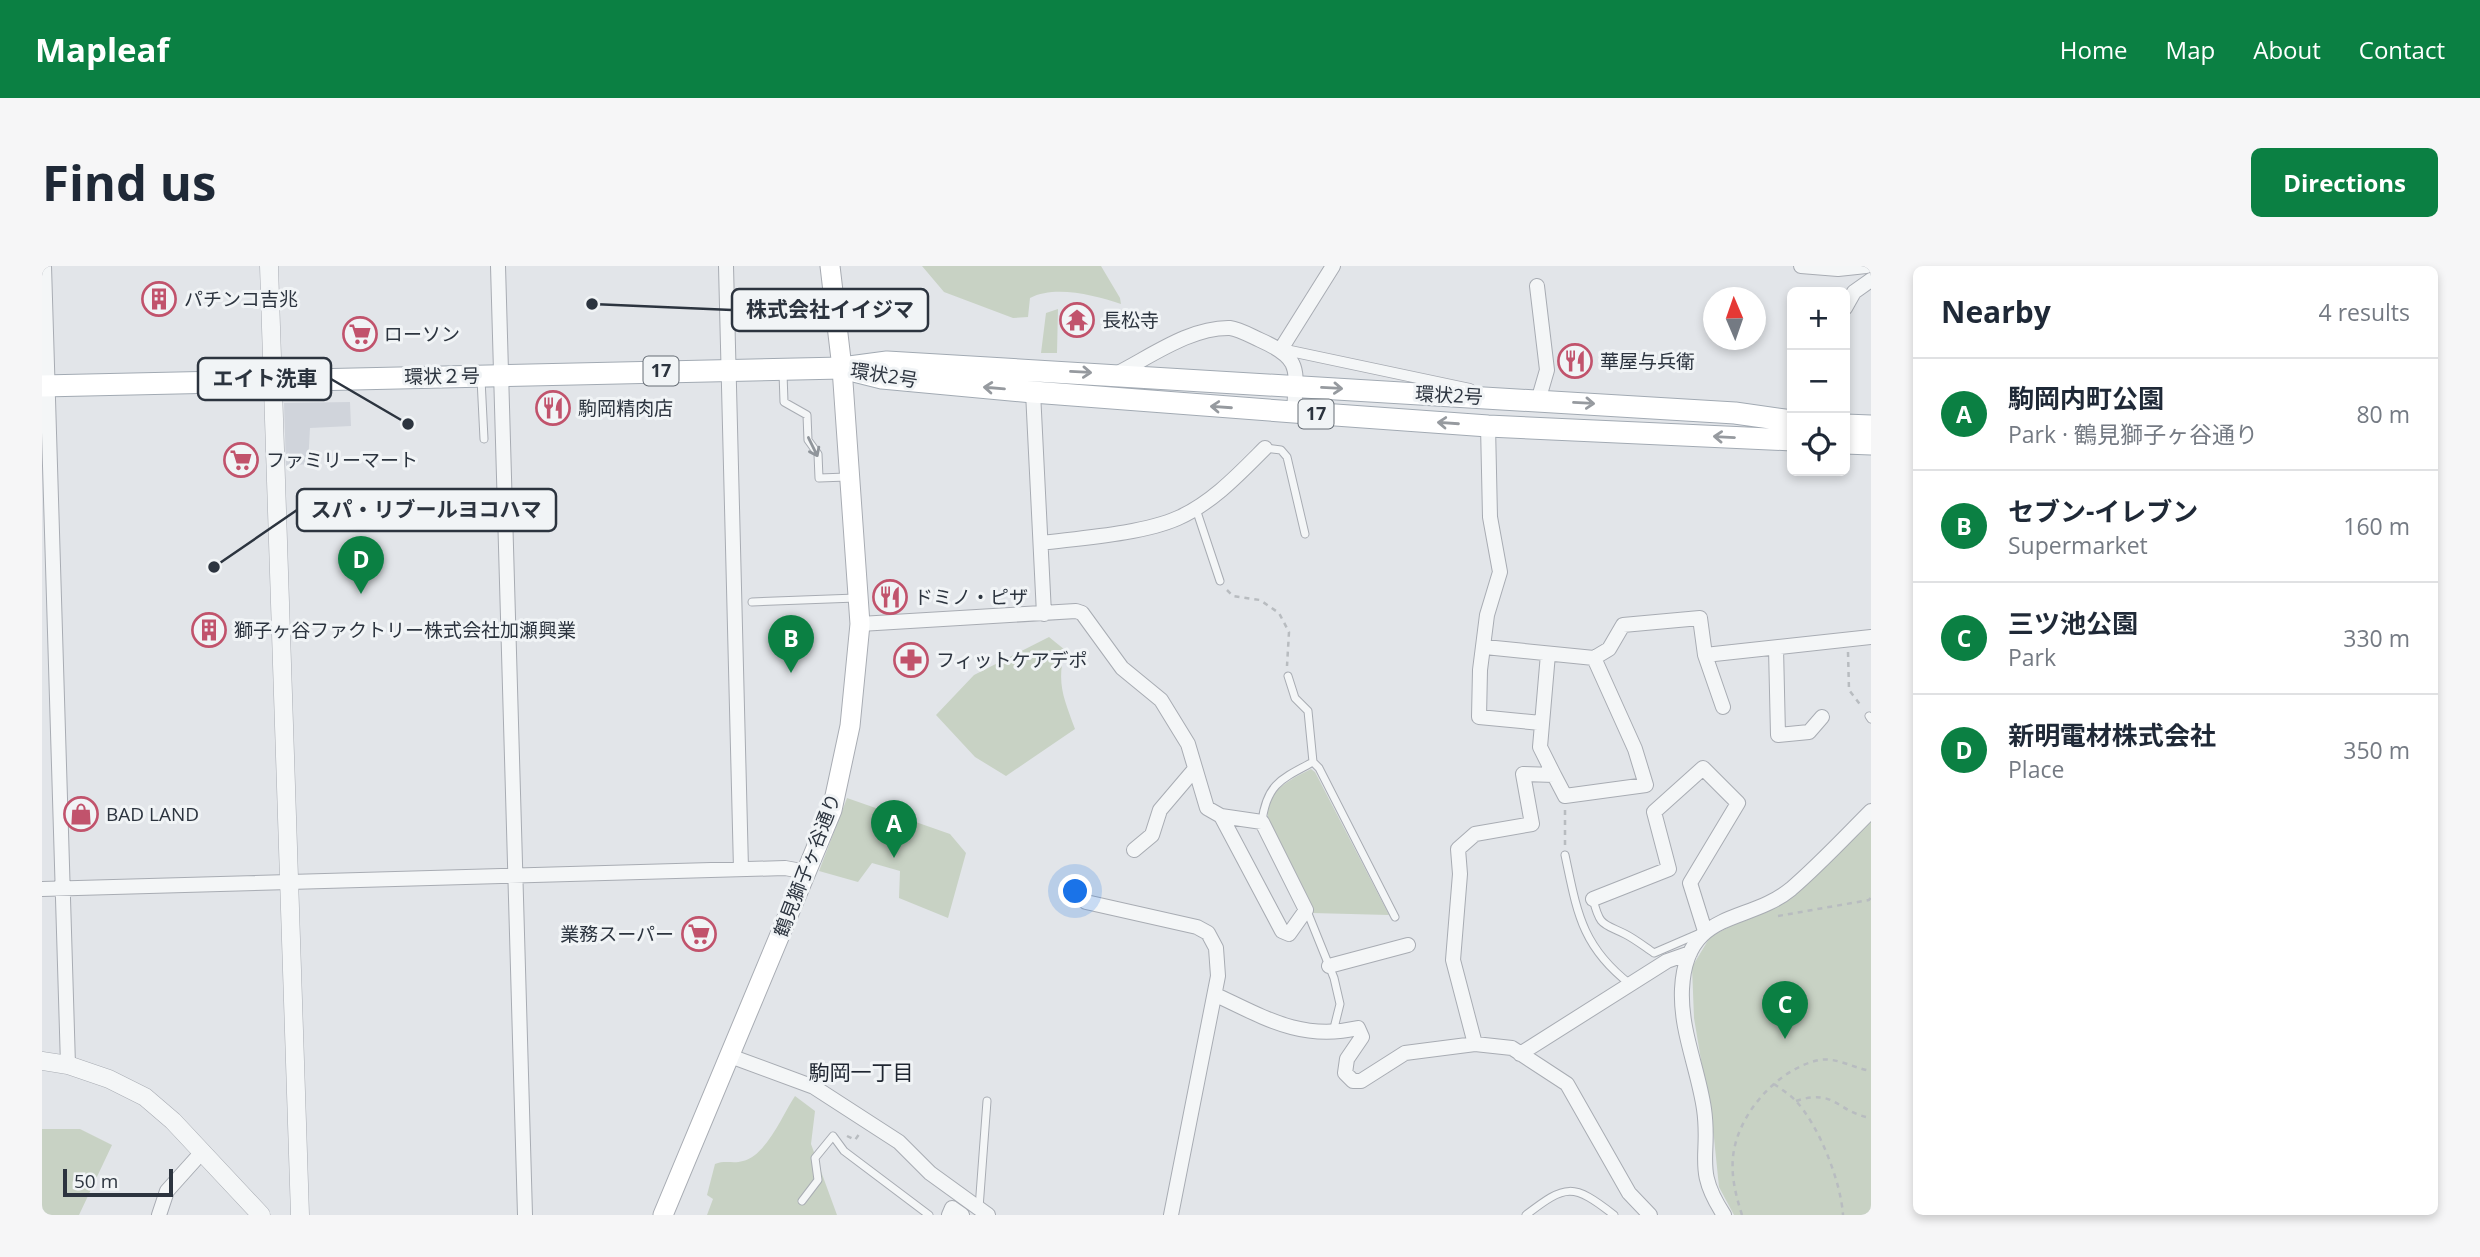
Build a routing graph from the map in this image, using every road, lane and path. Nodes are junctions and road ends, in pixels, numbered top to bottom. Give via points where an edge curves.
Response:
1 (44, 266) edge
2 (269, 266) edge
3 (498, 266) edge
4 (726, 266) edge
5 (1333, 266) edge
6 (1801, 266) edge
7 (1866, 266) edge
8 (834, 267) edge
9 (1871, 281) edge
10 (1537, 286) dead end
11 (1850, 299) edge
12 (1281, 349) junction
13 (783, 369) junction
14 (842, 369) junction
15 (729, 370) junction
16 (491, 374) junction
17 (1116, 374) junction
18 (275, 379) junction
19 (45, 386) edge
20 (1295, 386) junction
21 (1033, 392) junction
22 (1539, 398) junction
23 (1293, 412) junction
24 (1787, 420) edge
25 (1850, 425) edge
26 (1488, 426) junction
27 (1871, 426) edge
28 (484, 439) dead end
29 (1787, 440) edge
30 (1850, 443) edge
31 (1871, 444) edge
32 (1265, 448) joint
33 (850, 477) junction
34 (1195, 508) junction
35 (1305, 534) dead end
36 (1041, 543) junction
37 (1220, 582) dead end
38 (1228, 592) dead end
39 (859, 597) junction
40 (752, 603) dead end
41 (1044, 614) junction
42 (860, 624) junction
43 (1871, 637) edge
44 (1848, 640) junction
45 (1485, 647) junction
46 (1776, 648) junction
47 (1548, 654) junction
48 (1705, 655) junction
49 (1594, 658) junction
50 (1287, 659) dead end
51 (1287, 676) dead end
52 (1723, 707) dead end
53 (1822, 717) dead end
54 (1870, 717) edge
55 (1541, 723) junction
56 (1313, 762) junction
57 (1194, 770) junction
58 (1554, 775) junction
59 (1565, 796) junction
60 (1871, 811) edge
61 (1221, 816) junction
62 (1262, 822) junction
63 (1134, 850) dead end
64 (1565, 855) joint
65 (741, 869) junction
66 (807, 872) junction
67 (516, 874) junction
68 (289, 880) junction
69 (42, 889) edge
70 (62, 889) junction
71 (1871, 897) edge
72 (1593, 898) joint
73 (1086, 902) dead end
74 (1760, 904) junction
75 (1306, 910) junction
76 (1395, 917) dead end
77 (1705, 931) junction
78 (1408, 945) dead end
79 (1690, 953) junction
80 (1329, 966) junction
81 (1630, 984) junction
82 (1216, 995) junction
83 (1333, 1034) junction
84 (1475, 1044) junction
85 (1520, 1054) junction
86 (730, 1056) junction
87 (42, 1061) edge
88 (68, 1066) junction
89 (1871, 1071) edge
90 (1773, 1084) junction
91 (987, 1101) dead end
92 (1796, 1101) junction
93 (1871, 1118) edge
94 (865, 1126) dead end
95 (838, 1132) dead end
96 (202, 1152) junction
97 (802, 1202) dead end
98 (983, 1212) edge
99 (159, 1215) edge
100 (261, 1215) edge
101 (300, 1215) edge
102 (526, 1215) edge
103 (663, 1215) edge
104 (929, 1215) edge
105 (948, 1215) edge
106 (962, 1215) edge
107 (1171, 1215) edge
108 (1525, 1215) edge
109 (1614, 1215) edge
110 (1650, 1215) edge
111 (1724, 1215) edge
112 (1742, 1215) edge
113 (1843, 1215) edge

1 - 19 street
2 - 18 street
3 - 16 street
4 - 15 street
5 - 12 street
6 - 7 street
8 - 14 main road, 鶴見獅子ヶ谷通り
9 - 11 street
10 - 22 street via 1546,370
12 - 17 street via 1232,328 1196,333
12 - 20 street via 1294,362
12 - 22 street via 1485,393
13 - 14 main road, 環状２号 / 17
13 - 15 main road, 環状２号 / 17
13 -> 33 lane via 784,401 807,415 807,440 818,454 819,478
14 -> 17 main road, 環状2号 / 17 via 887,362
21 -> 14 main road, 環状2号 / 17
14 - 33 main road, 鶴見獅子ヶ谷通り
15 - 16 main road, 環状２号 / 17
15 - 65 street
16 - 18 main road, 環状２号 / 17
16 - 28 lane
16 - 67 street
17 - 20 main road, 環状2号 / 17
18 - 19 main road, 環状２号 / 17
18 - 68 street
19 - 70 street
20 -> 22 main road, 環状2号 / 17
20 - 23 street
23 -> 21 main road, 環状2号 / 17
21 - 36 street
22 -> 24 main road, 環状2号 / 17
26 -> 23 main road, 環状2号 / 17
25 - 27 main road
29 -> 26 main road, 環状2号 / 17
26 - 45 street via 1490,517 1500,572 1487,615
30 - 31 main road
32 - 34 street
32 - 35 lane via 1281,450 1287,457
33 - 39 main road, 鶴見獅子ヶ谷通り
34 - 36 street via 1176,519
34 - 37 lane
36 - 41 street
38 - 50 path via 1260,600 1279,613 1289,632
39 - 40 lane
39 - 42 main road, 鶴見獅子ヶ谷通り
41 - 42 street
41 - 57 street via 1082,613 1122,668 1161,700 1188,744
42 - 66 main road, 鶴見獅子ヶ谷通り via 847,738 832,810
43 - 44 street
44 - 46 street
44 - 54 path via 1849,690
45 - 47 street
45 - 55 street via 1479,717
46 - 48 street
46 - 53 street via 1778,735 1809,732
47 - 49 street
47 - 55 street
48 - 49 street via 1700,618 1623,625 1609,649
48 - 52 street
49 - 59 street via 1636,749 1646,785
51 - 56 lane via 1295,698 1308,711
55 - 58 street via 1540,747
56 - 62 lane via 1290,774 1265,798
56 - 76 lane
57 - 61 street via 1207,808
57 - 63 street via 1160,810 1152,835
58 - 59 street
58 - 84 street via 1523,774 1532,824 1475,834 1458,849 1453,960
59 - 64 path
60 - 74 street via 1789,891
61 - 62 street
61 - 75 street via 1282,931 1289,934
62 - 75 street
64 - 81 lane via 1578,920
65 - 66 street
65 - 67 street
66 - 86 main road, 鶴見獅子ヶ谷通り
67 - 68 street
67 - 102 street
68 - 70 street
68 - 101 street
69 - 70 street
70 - 88 street
71 - 74 path via 1772,916 1764,913
72 - 77 lane via 1597,915 1610,930 1624,933 1654,953
72 - 77 street via 1670,869 1654,812 1703,768 1738,803 1690,883
73 - 82 street via 1208,933 1216,948
74 - 77 street
75 - 80 lane
77 - 79 street
78 - 80 street
79 - 81 street
79 - 111 street via 1682,991 1686,1036 1704,1110 1704,1174
80 - 83 lane via 1340,1004
81 - 85 street
82 - 83 street via 1292,1029
82 - 107 street
83 - 84 street via 1358,1028 1362,1037 1347,1059 1345,1073 1362,1081 1405,1053
84 - 85 street via 1512,1048
85 - 110 street via 1567,1084 1629,1193
86 - 98 street via 814,1087 899,1142 930,1173
86 - 103 main road, 鶴見獅子ヶ谷通り
87 - 88 street
88 - 96 street via 145,1097
89 - 90 path via 1838,1060 1818,1060
90 - 92 path
90 - 112 path via 1750,1111 1737,1138 1734,1189
91 - 98 lane
92 - 93 path via 1815,1094 1831,1098 1848,1112
92 - 113 path via 1833,1168
94 - 95 path via 855,1140
96 - 99 street via 167,1191
96 - 100 street
97 - 104 lane via 818,1180 815,1158 833,1136 844,1151
105 - 106 street via 953,1208
108 - 109 lane via 1563,1190 1573,1189

